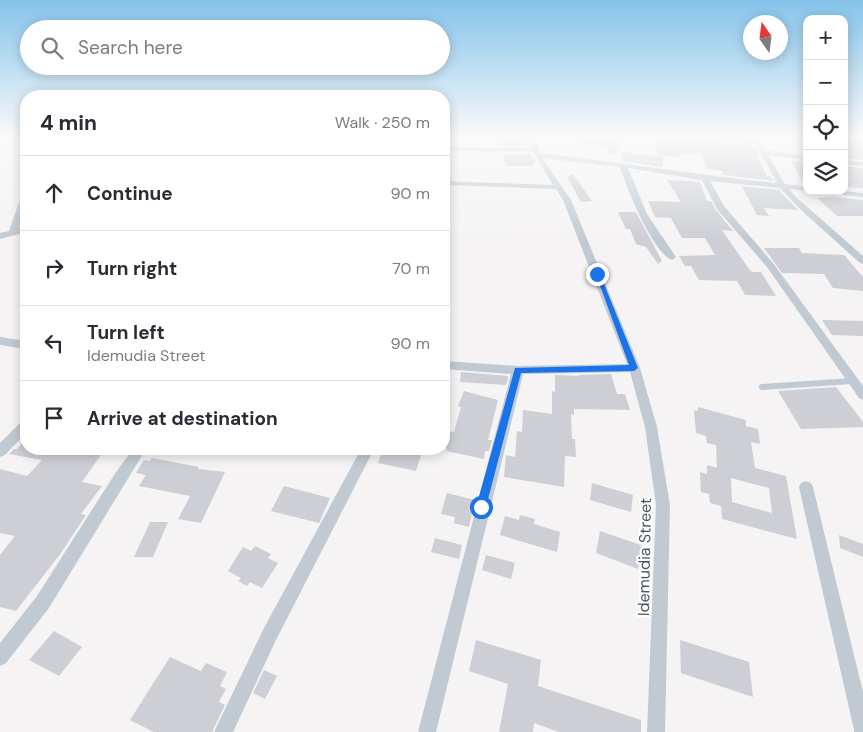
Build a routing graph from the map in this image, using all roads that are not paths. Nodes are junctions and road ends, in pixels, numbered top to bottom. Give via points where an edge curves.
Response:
1 (550, 172) edge
2 (626, 172) edge
3 (668, 172) edge
4 (774, 172) edge
5 (705, 178) junction
6 (450, 183) edge
7 (558, 187) junction
8 (782, 187) junction
9 (803, 189) edge
10 (848, 193) edge
11 (863, 195) edge
12 (20, 210) edge
13 (20, 231) edge
14 (12, 233) junction
15 (0, 236) edge
16 (672, 257) dead end
17 (863, 262) edge
18 (0, 341) edge
19 (20, 344) edge
20 (450, 365) edge
21 (634, 368) junction
22 (518, 370) junction
23 (852, 381) junction
24 (762, 387) dead end
25 (863, 395) edge
26 (20, 431) edge
27 (0, 451) edge
28 (136, 455) edge
29 (365, 455) edge
30 (806, 487) dead end
31 (0, 657) edge
32 (863, 730) edge
33 (223, 732) edge
34 (427, 732) edge
35 (656, 732) edge

1 - 7 street, Idemudia Street
2 - 16 street via 641,209
3 - 5 street
4 - 8 street
5 - 8 street
5 - 23 street via 720,207 770,265
6 - 7 street
7 - 21 street, Idemudia Street via 567,200
8 - 9 street
8 - 17 street
10 - 11 street
12 - 14 street
13 - 14 street
14 - 15 street
18 - 19 street
20 - 22 street
21 - 22 street
21 - 35 street, Idemudia Street via 651,428 663,505
22 - 34 street
23 - 24 lane
23 - 25 street
26 - 27 street
28 - 31 street via 43,602
29 - 33 street via 270,634
30 - 32 street

